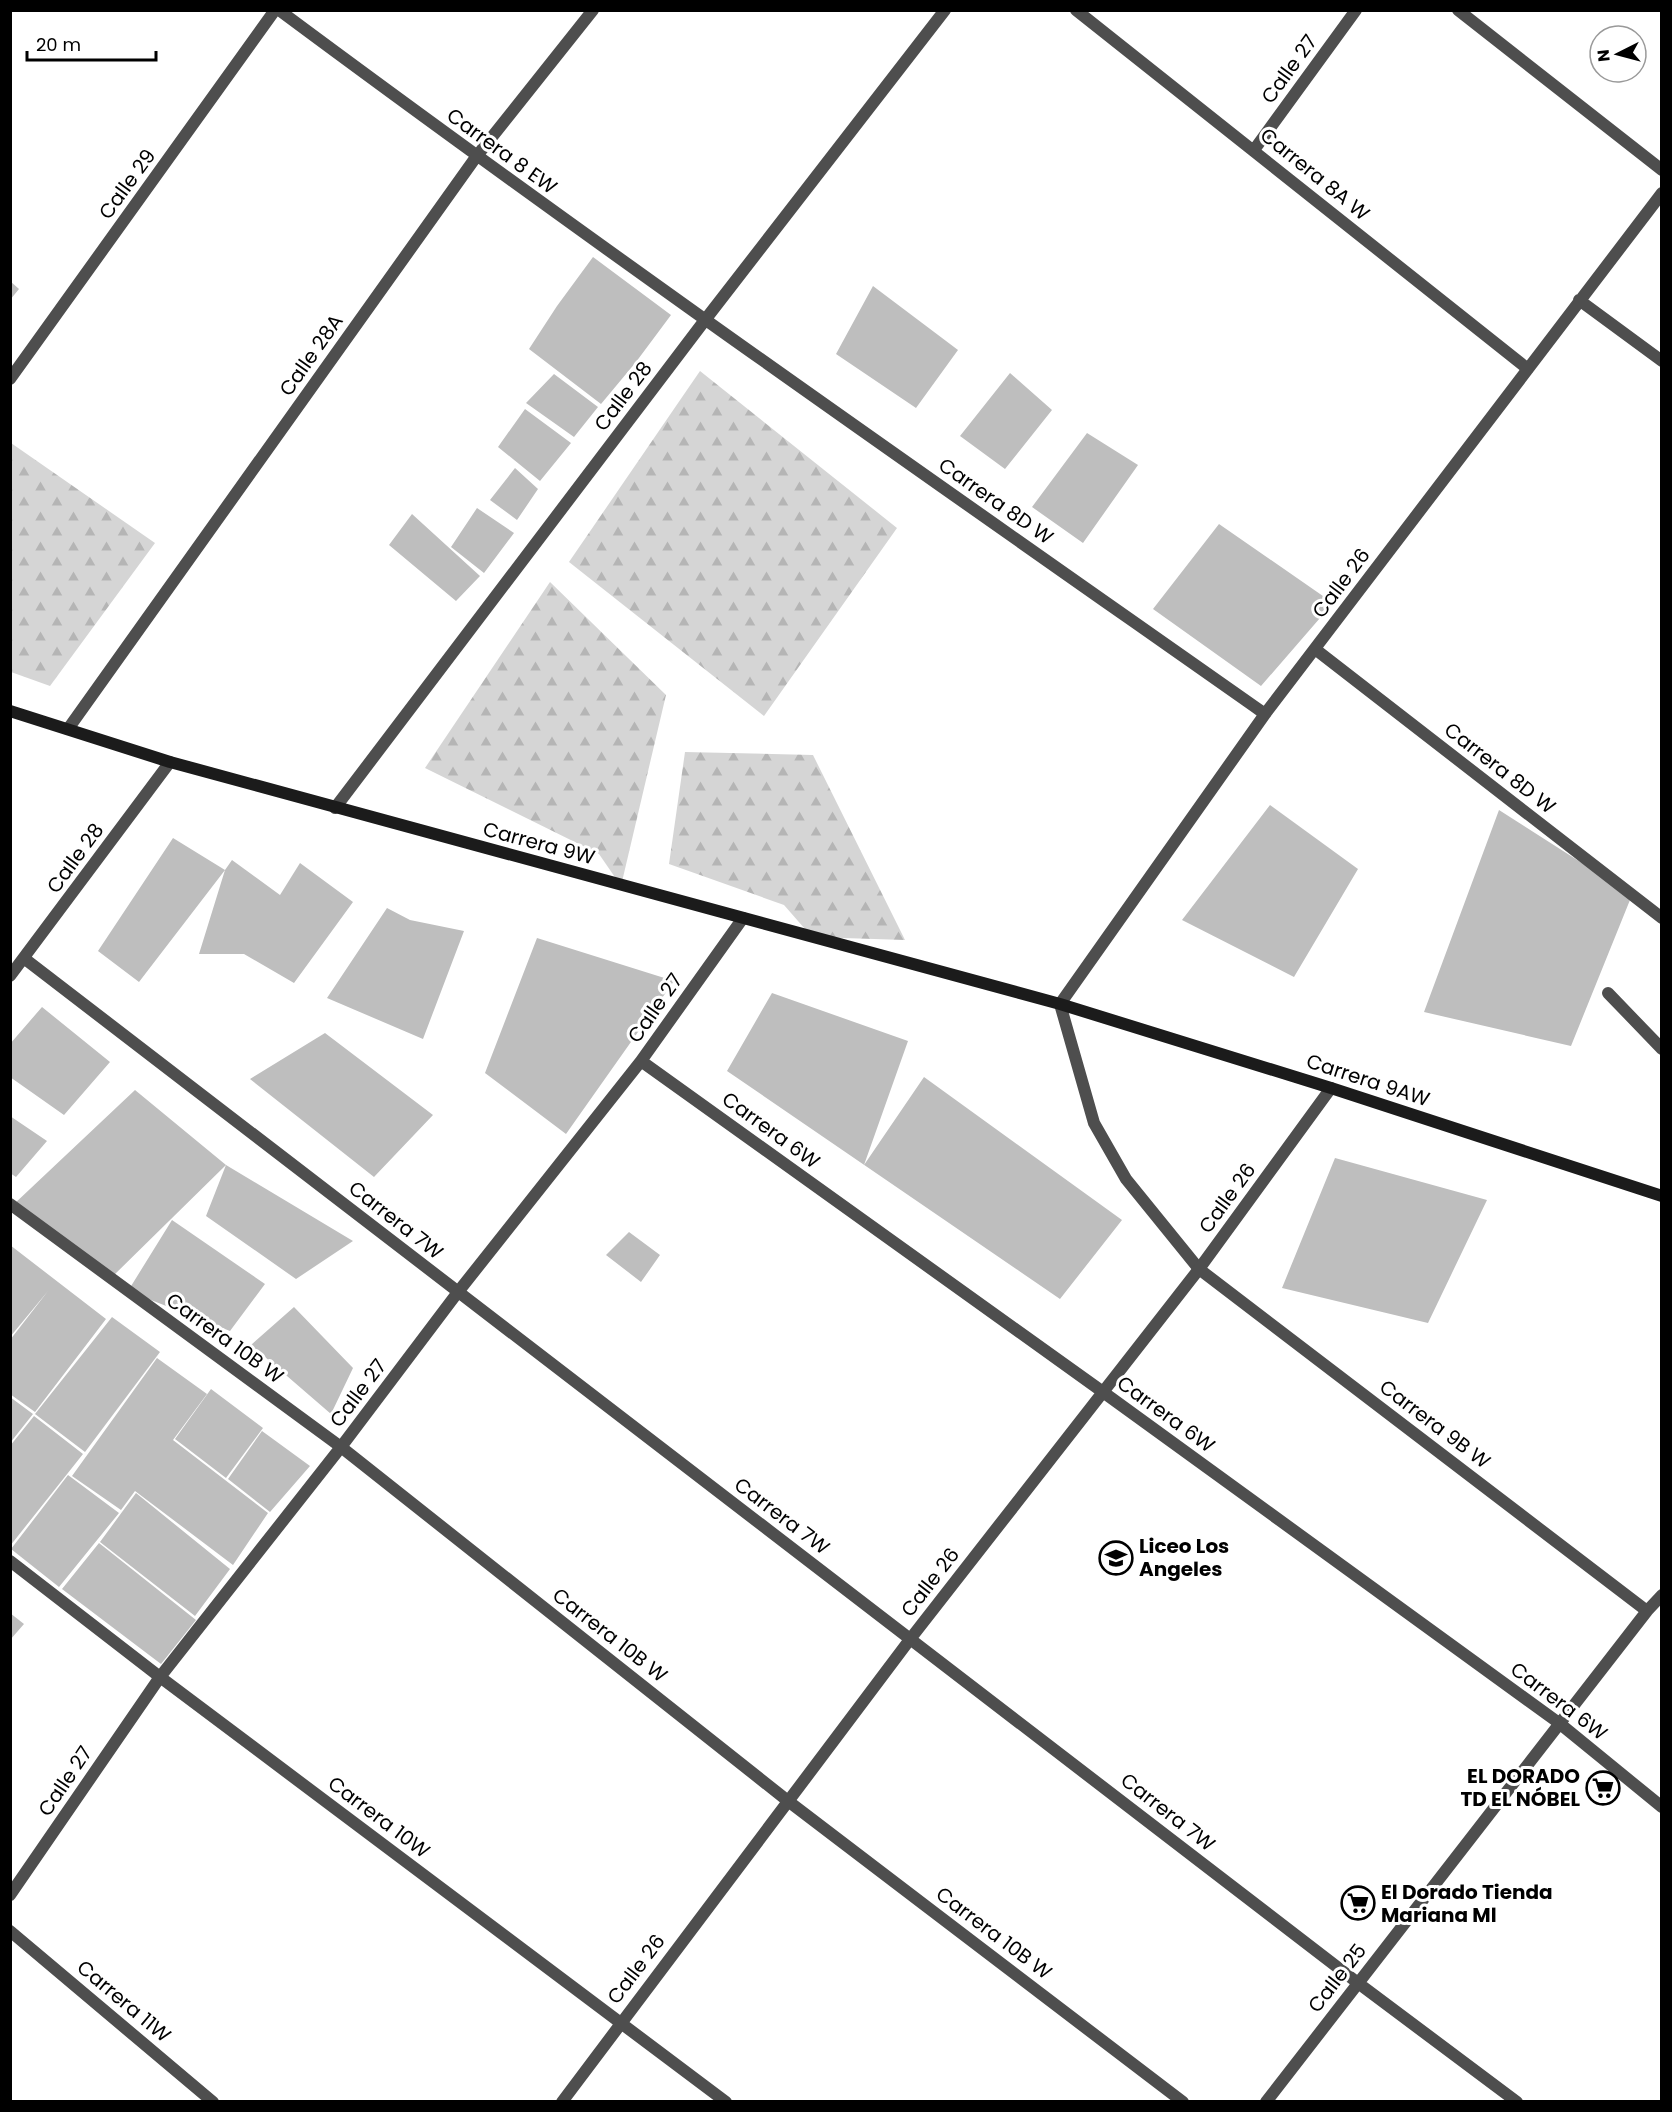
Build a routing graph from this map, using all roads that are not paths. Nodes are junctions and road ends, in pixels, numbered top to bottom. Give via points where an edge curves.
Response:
1 (277, 10) edge
2 (593, 10) edge
3 (945, 10) edge
4 (1076, 10) edge
5 (1356, 10) edge
6 (1458, 10) edge
7 (1254, 150) junction
8 (476, 157) junction
9 (1662, 170) edge
10 (1662, 193) edge
11 (1579, 300) junction
12 (705, 320) junction
13 (1662, 361) edge
14 (1528, 369) junction
15 (10, 379) edge
16 (1315, 649) junction
17 (10, 711) edge
18 (1265, 714) junction
19 (68, 729) junction
20 (170, 762) junction
21 (335, 808) junction
22 (743, 918) junction
23 (1662, 918) edge
24 (25, 959) junction
25 (10, 976) edge
26 (1608, 993) dead end
27 (1060, 1004) junction
28 (1662, 1049) edge
29 (641, 1061) junction
30 (1331, 1088) junction
31 (1662, 1196) edge
32 (10, 1204) edge
33 (1199, 1269) junction
34 (458, 1292) junction
35 (1103, 1392) junction
36 (341, 1447) junction
37 (10, 1561) edge
38 (1662, 1595) edge
39 (1647, 1611) junction
40 (910, 1638) junction
41 (159, 1677) junction
42 (1560, 1723) junction
43 (788, 1801) junction
44 (1662, 1807) edge
45 (10, 1895) edge
46 (10, 1931) edge
47 (1358, 1983) junction
48 (620, 2022) junction
49 (213, 2102) edge
50 (562, 2102) edge
51 (726, 2102) edge
52 (1183, 2102) edge
53 (1266, 2102) edge
54 (1517, 2102) edge

1 - 8 street, Carrera 8 EW
1 - 15 street, Calle 29
2 - 8 street, Calle 28A
3 - 12 street, Calle 28
4 - 7 street, Carrera 8A W
5 - 7 street, Calle 27
6 - 9 street
7 - 14 street, Carrera 8A W
8 - 12 street, Carrera 8 EW
8 - 19 street, Calle 28A
10 - 11 street, Calle 26
11 - 13 street
11 - 14 street, Calle 26
12 - 18 street, Carrera 8D W
12 - 21 street, Calle 28
14 - 16 street, Calle 26
16 - 18 street, Calle 26
16 - 23 street, Carrera 8D W
17 - 19 main road, Carrera 9W
18 - 27 street, Calle 26
19 - 20 main road, Carrera 9W
20 - 21 main road, Carrera 9W
20 - 24 street, Calle 28
21 - 22 main road, Carrera 9W
22 - 27 main road, Carrera 9W
22 - 29 street, Calle 27
24 - 25 street, Calle 28
24 - 34 street, Carrera 7W
26 - 28 street
27 - 30 main road, Carrera 9AW
27 - 33 street, Carrera 9B W via 1094,1123 1126,1179
29 - 34 street, Calle 27
29 - 35 street, Carrera 6W
30 - 31 main road, Carrera 9AW
30 - 33 street, Calle 26
32 - 36 street, Carrera 10B W
33 - 35 street, Calle 26
33 - 39 street, Carrera 9B W
34 - 36 street, Calle 27
34 - 40 street, Carrera 7W
35 - 40 street, Calle 26
35 - 42 street, Carrera 6W
36 - 41 street, Calle 27
36 - 43 street, Carrera 10B W
37 - 41 street, Carrera 10W
38 - 39 street, Calle 25
39 - 42 street, Calle 25
40 - 43 street, Calle 26
40 - 47 street, Carrera 7W
41 - 45 street, Calle 27
41 - 48 street, Carrera 10W
42 - 44 street, Carrera 6W
42 - 47 street, Calle 25
43 - 48 street, Calle 26
43 - 52 street, Carrera 10B W
46 - 49 street, Carrera 11W
47 - 53 street, Calle 25
47 - 54 street, Carrera 7W
48 - 50 street, Calle 26
48 - 51 street, Carrera 10W

